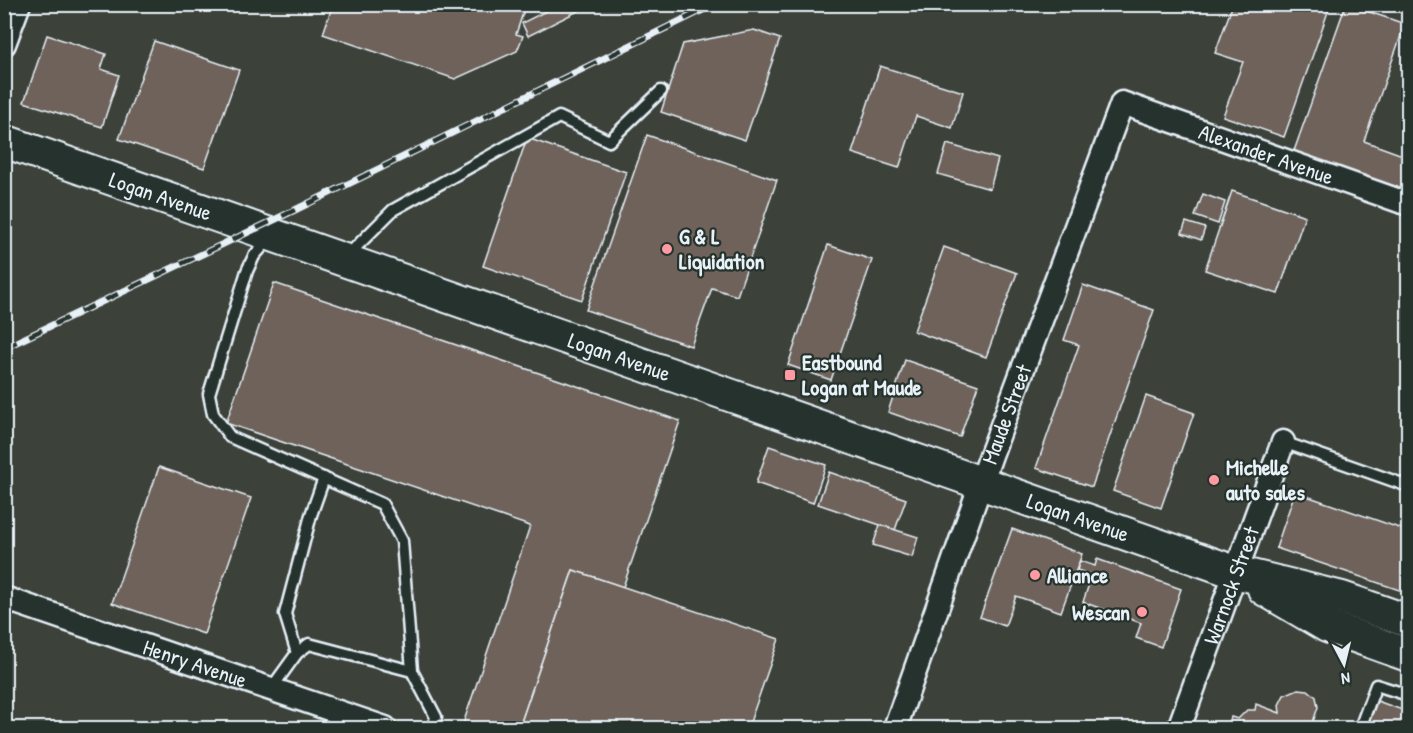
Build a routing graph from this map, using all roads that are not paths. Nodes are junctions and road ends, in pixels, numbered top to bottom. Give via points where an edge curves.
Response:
1 (19, 4) edge
2 (4, 44) edge
3 (661, 91) dead end
4 (1122, 103) joint
5 (4, 141) edge
6 (1408, 204) edge
7 (273, 235) junction
8 (344, 260) junction
9 (1283, 442) joint
10 (324, 478) junction
11 (981, 483) junction
12 (1408, 486) edge
13 (1235, 572) junction
14 (4, 598) edge
15 (1408, 621) edge
16 (297, 653) junction
17 (1408, 655) edge
18 (412, 671) junction
19 (271, 689) junction
20 (1408, 695) edge
21 (385, 729) edge
22 (433, 729) edge
23 (895, 729) edge
24 (1179, 729) edge
25 (1360, 729) edge

1 - 2 street
3 - 8 lane via 609,141 559,117 393,210
4 - 6 street, Alexander Avenue
4 - 11 street, Maude Street
5 - 7 main road, Logan Avenue
7 - 8 main road, Logan Avenue
7 - 10 lane via 254,256 247,271 209,394 213,414 230,437
8 - 11 main road, Logan Avenue
9 - 12 lane
9 - 13 street, Warnock Street
10 - 16 lane via 285,614
10 - 18 lane via 382,504 402,541
11 - 13 main road, Logan Avenue
11 - 23 street, Maude Street
13 - 15 main road, Logan Avenue via 1342,598
13 - 17 main road, Logan Avenue via 1327,626
13 - 24 street, Warnock Street
14 - 19 street, Henry Avenue
16 - 18 lane via 309,644
16 - 19 lane
18 - 22 lane via 436,717
19 - 21 street, Henry Avenue
20 - 25 lane via 1376,685

